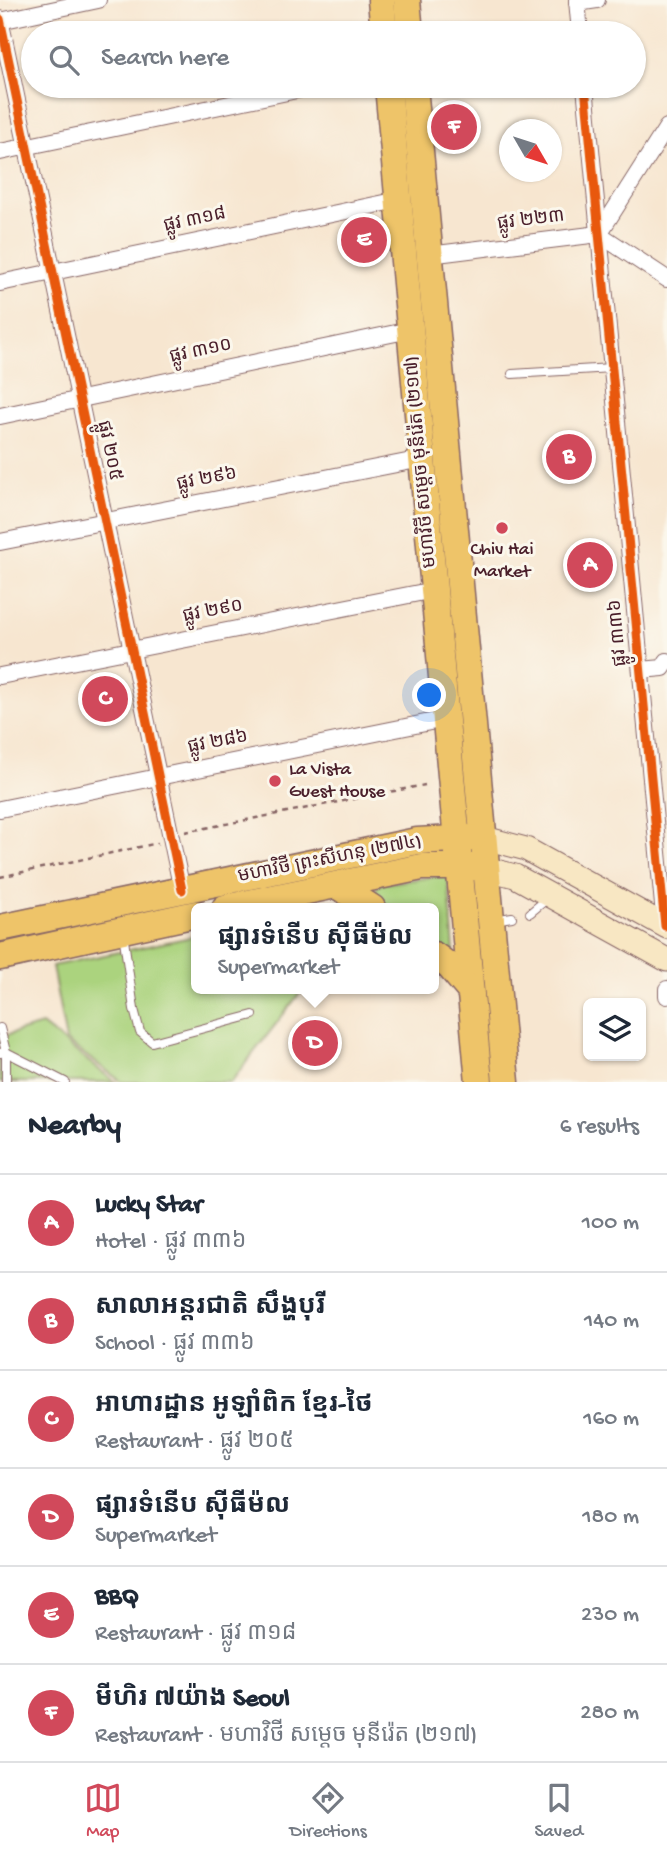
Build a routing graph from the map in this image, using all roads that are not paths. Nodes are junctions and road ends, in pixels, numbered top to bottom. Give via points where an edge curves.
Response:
1 (98, 0) edge
2 (381, 0) edge
3 (407, 0) edge
4 (597, 0) edge
5 (577, 1) edge
6 (0, 20) edge
7 (383, 21) edge
8 (409, 21) edge
9 (579, 21) edge
10 (258, 98) edge
11 (389, 98) edge
12 (415, 98) edge
13 (586, 98) edge
14 (667, 127) edge
15 (27, 146) junction
16 (0, 152) edge
17 (399, 200) junction
18 (599, 234) junction
19 (429, 255) junction
20 (53, 272) junction
21 (667, 279) edge
22 (0, 284) edge
23 (410, 330) junction
24 (612, 368) junction
25 (512, 374) dead end
26 (80, 399) junction
27 (0, 416) edge
28 (422, 458) junction
29 (105, 522) junction
30 (0, 542) edge
31 (433, 590) junction
32 (132, 650) junction
33 (667, 661) edge
34 (640, 670) junction
35 (0, 676) edge
36 (445, 719) junction
37 (159, 777) junction
38 (0, 809) edge
39 (469, 838) junction
40 (662, 838) edge
41 (471, 867) junction
42 (182, 890) junction
43 (354, 894) edge
44 (550, 895) junction
45 (272, 903) edge
46 (118, 904) junction
47 (530, 913) dead end
48 (191, 915) edge
49 (666, 925) edge
50 (0, 928) edge
51 (123, 930) junction
52 (0, 957) edge
53 (439, 959) edge
54 (667, 960) edge
55 (667, 989) edge
56 (470, 991) junction
57 (667, 996) edge
58 (253, 1015) dead end
59 (0, 1028) edge
60 (3, 1053) edge
61 (6, 1082) edge
62 (65, 1082) edge
63 (479, 1082) edge
64 (506, 1082) edge

1 - 6 street
2 - 7 main road
3 - 8 main road
4 - 5 street
5 - 9 street
6 - 15 street, ផ្លូវ ២០៥
10 - 15 street
11 - 17 main road, មហាវិថី សម្តេច មុនីរ៉េត (២១៧)
12 - 19 main road, មហាវិថី សម្តេច មុនីរ៉េត (២១៧)
13 - 18 street, ផ្លូវ ៣៣៦
14 - 18 street
15 - 16 street
15 - 20 street, ផ្លូវ ២០៥
17 - 20 street, ផ្លូវ ៣១៨
17 - 23 main road, មហាវិថី សម្តេច មុនីរ៉េត (២១៧)
18 - 19 street, ផ្លូវ ២២៣
18 - 21 street
18 - 24 street, ផ្លូវ ៣៣៦
19 - 39 main road, មហាវិថី សម្តេច មុនីរ៉េត (២១៧)
20 - 22 street, ផ្លូវ ៣១៨
20 - 26 street, ផ្លូវ ២០៥
23 - 26 street, ផ្លូវ ៣១០
23 - 28 main road, មហាវិថី សម្តេច មុនីរ៉េត (២១៧)
24 - 25 lane
24 - 34 street, ផ្លូវ ៣៣៦
26 - 27 street, ផ្លូវ ៣១០
26 - 29 street, ផ្លូវ ២០៥
28 - 29 street, ផ្លូវ ២៩៦
28 - 31 main road, មហាវិថី សម្តេច មុនីរ៉េត (២១៧)
29 - 30 street, ផ្លូវ ២៩៦
29 - 32 street, ផ្លូវ ២០៥
31 - 32 street, ផ្លូវ ២៩០
31 - 36 main road, មហាវិថី សម្តេច មុនីរ៉េត (២១៧)
32 - 35 street, ផ្លូវ ២៩០
32 - 37 street, ផ្លូវ ២០៥
33 - 34 street via 663,668
34 - 40 street, ផ្លូវ ៣៣៦
36 - 37 street, ផ្លូវ ២៨៦
36 - 39 main road, មហាវិថី សម្តេច មុនីរ៉េត (២១៧)
37 - 38 street, ផ្លូវ ២៨៦
37 - 42 street, ផ្លូវ ២០៥
39 - 41 main road
39 - 42 main road, មហាវិថី ព្រះសីហនុ (២៧៤) via 417,841
39 - 49 main road via 526,849
40 - 49 street, ផ្លូវ ៣៣៦
41 - 43 main road, មហាវិថី ព្រះសីហនុ (២៧៤) via 422,867
41 - 44 main road via 515,876
41 - 56 main road
41 - 64 main road via 501,919
42 - 46 main road, មហាវិថី ព្រះសីហនុ (២៧៤)
43 - 45 main road, មហាវិថី ព្រះសីហនុ (២៧៤)
44 - 47 lane
44 - 54 main road
46 - 50 main road, មហាវិថី ព្រះសីហនុ (២៧៤)
46 - 51 lane
48 - 51 main road
51 - 52 main road
51 - 58 lane via 134,1009 140,1032 152,1042
53 - 56 main road
55 - 57 street
56 - 63 main road
59 - 60 lane
60 - 61 lane
60 - 62 lane

